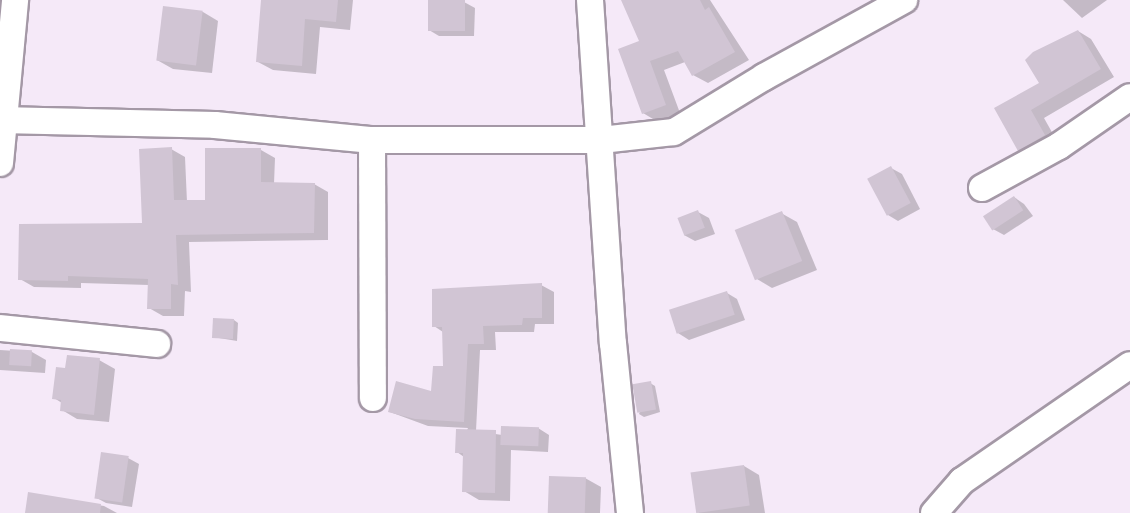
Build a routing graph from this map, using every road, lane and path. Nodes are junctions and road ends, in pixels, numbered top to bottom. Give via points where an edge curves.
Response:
1 (15, 0) edge
2 (590, 0) edge
3 (904, 0) edge
4 (1130, 97) edge
5 (3, 120) edge
6 (372, 140) junction
7 (601, 140) junction
8 (0, 163) edge
9 (982, 188) dead end
10 (0, 328) edge
11 (157, 344) dead end
12 (1130, 365) edge
13 (373, 398) dead end
14 (630, 513) edge
15 (934, 513) edge

1 - 5 street
2 - 7 street
3 - 7 street via 674,132
4 - 9 street via 1059,146
5 - 6 street via 215,125
5 - 8 street
6 - 7 street
6 - 13 street
7 - 14 street via 613,343
10 - 11 street
12 - 15 street via 962,481

